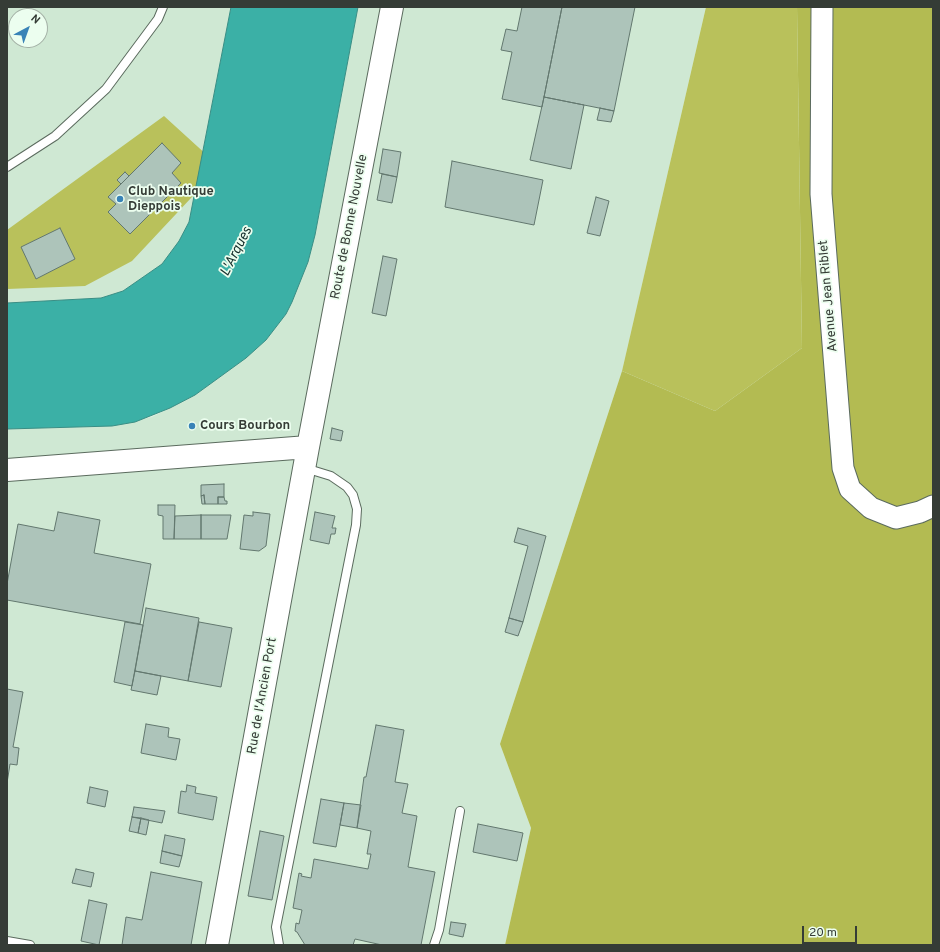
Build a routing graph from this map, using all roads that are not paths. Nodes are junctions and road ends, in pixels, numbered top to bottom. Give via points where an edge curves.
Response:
1 (163, 7) edge
2 (392, 7) edge
3 (822, 7) edge
4 (7, 167) edge
5 (306, 458) junction
6 (7, 470) edge
7 (933, 506) edge
8 (460, 811) dead end
9 (7, 941) edge
10 (30, 945) edge
11 (217, 945) edge
12 (279, 945) edge
13 (434, 945) edge

1 - 4 lane via 158,19 106,89 55,136
2 - 5 main road, Route de Bonne Nouvelle
3 - 7 street, Avenue Jean Riblet via 821,194 843,468 850,489 871,508 896,518
5 - 6 main road
5 - 11 main road, Rue de l'Ancien Port
5 - 12 lane via 346,487 353,495 357,509 356,526 276,927
8 - 13 lane via 439,930
9 - 10 lane

